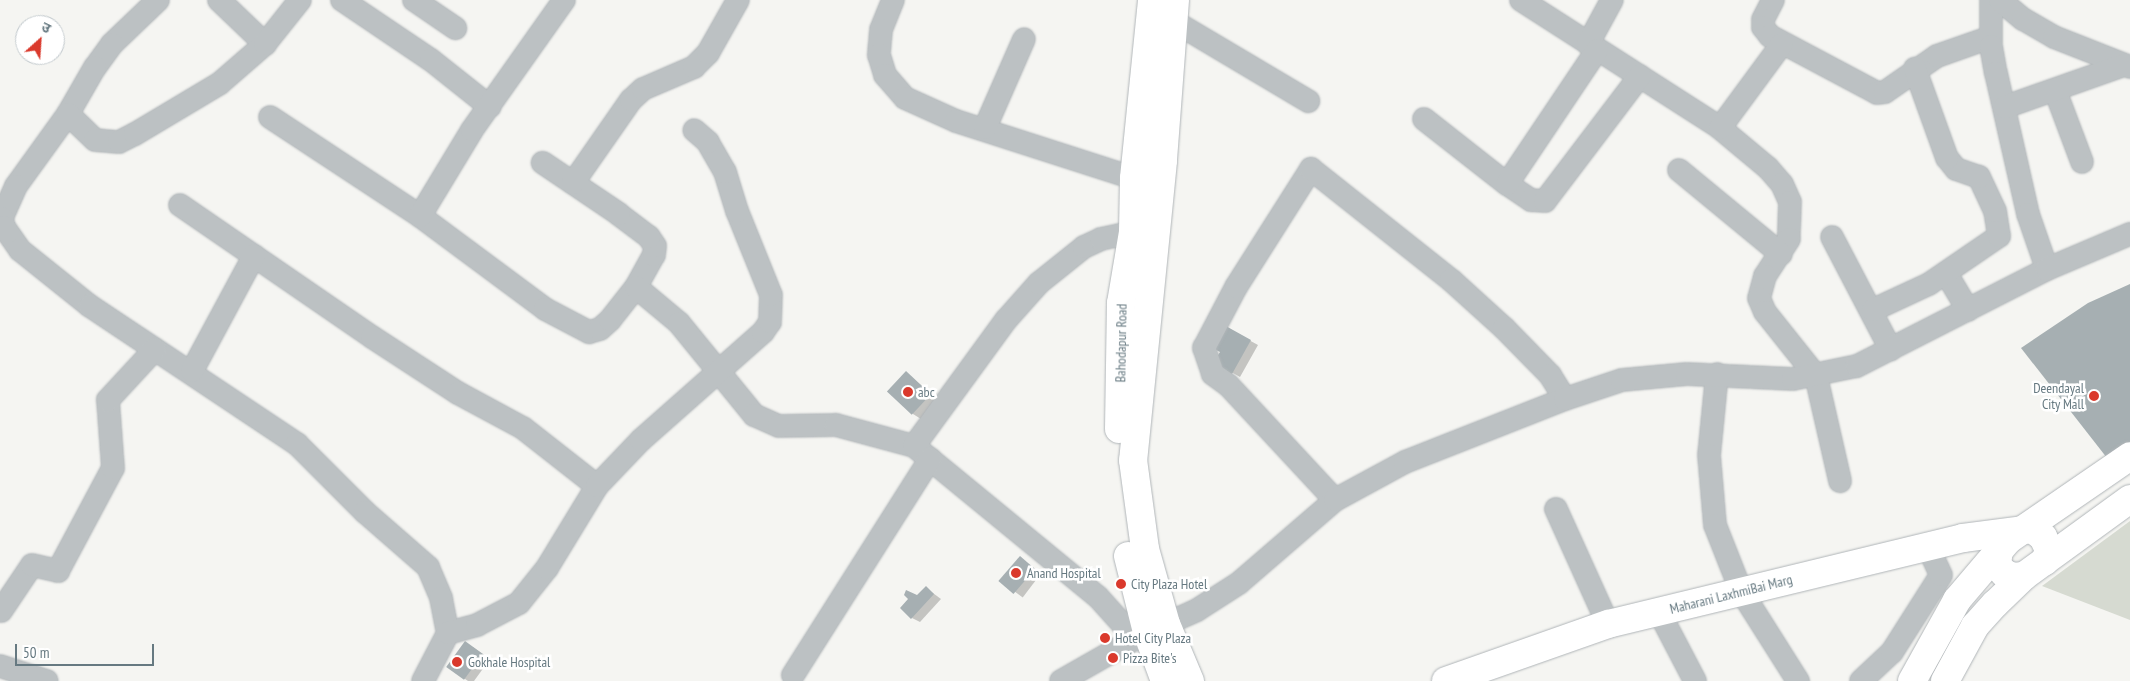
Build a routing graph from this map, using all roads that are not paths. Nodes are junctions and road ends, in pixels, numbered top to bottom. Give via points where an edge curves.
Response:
1 (158, 0) edge
2 (219, 0) edge
3 (300, 0) edge
4 (342, 0) edge
5 (414, 0) edge
6 (564, 0) edge
7 (738, 0) edge
8 (893, 0) edge
9 (1152, 0) edge
10 (1521, 0) edge
11 (1612, 0) edge
12 (1772, 0) edge
13 (1991, 0) edge
14 (2000, 0) edge
15 (1552, 8) edge
16 (1175, 11) edge
17 (455, 28) dead end
18 (1991, 37) junction
19 (1024, 39) dead end
20 (265, 44) junction
21 (1782, 44) junction
22 (1593, 47) junction
23 (2127, 66) edge
24 (1915, 69) junction
25 (1640, 76) junction
26 (2054, 90) junction
27 (1308, 101) dead end
28 (490, 107) junction
29 (2005, 107) junction
30 (68, 114) junction
31 (270, 117) dead end
32 (1424, 119) dead end
33 (985, 128) junction
34 (1720, 128) junction
35 (694, 130) dead end
36 (2082, 162) dead end
37 (543, 163) dead end
38 (1679, 170) dead end
39 (1134, 178) junction
40 (573, 183) junction
41 (1507, 184) junction
42 (180, 205) dead end
43 (420, 216) junction
44 (1, 217) edge
45 (1133, 232) junction
46 (2130, 234) edge
47 (1832, 237) dead end
48 (1781, 254) junction
49 (254, 256) junction
50 (2047, 269) junction
51 (1946, 273) junction
52 (636, 287) junction
53 (1873, 310) junction
54 (1968, 310) junction
55 (156, 349) junction
56 (1891, 350) junction
57 (192, 371) junction
58 (721, 371) junction
59 (1717, 374) junction
60 (1816, 376) junction
61 (1565, 398) junction
62 (922, 453) junction
63 (2130, 456) edge
64 (1840, 481) dead end
65 (597, 486) junction
66 (2130, 499) edge
67 (1335, 500) junction
68 (1556, 509) dead end
69 (2022, 529) junction
70 (1927, 545) junction
71 (1999, 550) junction
72 (2034, 568) junction
73 (1741, 591) junction
74 (1, 611) edge
75 (1658, 612) junction
76 (1608, 624) junction
77 (1149, 631) junction
78 (448, 633) junction
79 (0, 666) edge
80 (793, 675) dead end
81 (47, 681) edge
82 (423, 681) edge
83 (1061, 681) edge
84 (1165, 681) edge
85 (1190, 681) edge
86 (1446, 681) edge
87 (1695, 681) edge
88 (1798, 681) edge
89 (1861, 681) edge
90 (1912, 681) edge
91 (1944, 681) edge

1 - 30 street via 112,44
2 - 20 street
3 - 20 street
4 - 28 street via 431,60
5 - 17 street
6 - 28 street
7 - 40 street via 708,53 694,67 643,89 631,100
8 - 33 street via 882,30 879,55 885,75 904,98 956,121
9 - 39 main road, Bahodapur Road
10 - 15 street
11 - 22 street
12 - 21 street via 1763,27
13 - 18 street
14 - 23 street via 2045,32
15 - 22 street
16 - 27 street
16 - 77 main road via 1133,460 1145,549
18 - 24 street via 1959,46
18 - 29 street
19 - 33 street
20 - 30 street via 219,84 119,142 95,140
21 - 24 street via 1877,93 1885,92
21 - 34 street
22 - 25 street
22 - 41 street
23 - 26 street
24 - 51 street via 1947,158 1956,169 1979,177 2000,228 1996,241
25 - 34 street
25 - 41 street via 1545,201 1531,200
26 - 29 street
26 - 36 street
28 - 43 street via 457,153
29 - 50 street via 2028,214
30 - 44 street via 16,186
31 - 43 street
32 - 41 street
33 - 39 street
34 - 48 street via 1782,184 1790,202 1792,226
35 - 58 street via 708,142 725,172 771,295 773,311 763,332
37 - 40 street
38 - 48 street
39 - 45 main road, Bahodapur Road
40 - 52 street via 649,237 655,246 654,255
42 - 49 street
43 - 52 street via 545,309 589,332 600,329 610,320
44 - 55 street via 20,250 90,306
45 - 62 street via 1101,239 1084,247 1039,283 1006,320
45 - 77 main road, Bahodapur Road via 1121,303 1117,476 1126,548
46 - 50 street
47 - 53 street
48 - 60 street via 1765,276 1759,298 1765,312
49 - 57 street
49 - 65 street via 397,354 466,398 523,428
50 - 54 street
51 - 53 street
51 - 54 street
52 - 58 street via 679,323
53 - 56 street
54 - 56 street
55 - 57 street
55 - 74 street via 108,400 113,468 58,571 32,565
56 - 60 street via 1857,366
57 - 78 street via 297,444 365,512 428,567 441,598
58 - 62 street via 754,415 767,423 779,426 836,425
58 - 65 street via 641,440
59 - 60 street via 1776,380
59 - 61 street via 1622,380
59 - 73 street via 1709,455 1710,490 1715,525
60 - 64 street
61 - 67 street via 1405,462
61 - 67 street via 1550,375 1451,280 1311,169 1236,286 1204,348 1213,374 1235,392
62 - 77 street via 1098,597
62 - 80 street
63 - 69 main road, Maharani LaxhmiBai Marg
65 - 78 street via 547,568 518,602 477,625
66 - 72 main road
67 - 77 street via 1240,583 1197,610
68 - 76 street
69 - 70 main road, Maharani LaxhmiBai Marg
69 - 71 main road, Maharani LaxhmiBai Marg
69 - 72 main road via 2032,529 2043,537 2048,550
70 - 73 main road, Maharani LaxhmiBai Marg
70 - 89 street via 1941,575 1892,652
71 - 72 main road via 1997,565 2013,577
71 - 90 main road, Maharani LaxhmiBai Marg via 1957,600
72 - 91 main road via 1975,626
73 - 75 main road, Maharani LaxhmiBai Marg
73 - 88 street
75 - 76 main road, Maharani LaxhmiBai Marg
75 - 87 street
76 - 86 main road, Maharani LaxhmiBai Marg
77 - 83 street
77 - 84 main road, Bahodapur Road
77 - 85 main road
78 - 82 street
79 - 81 street

